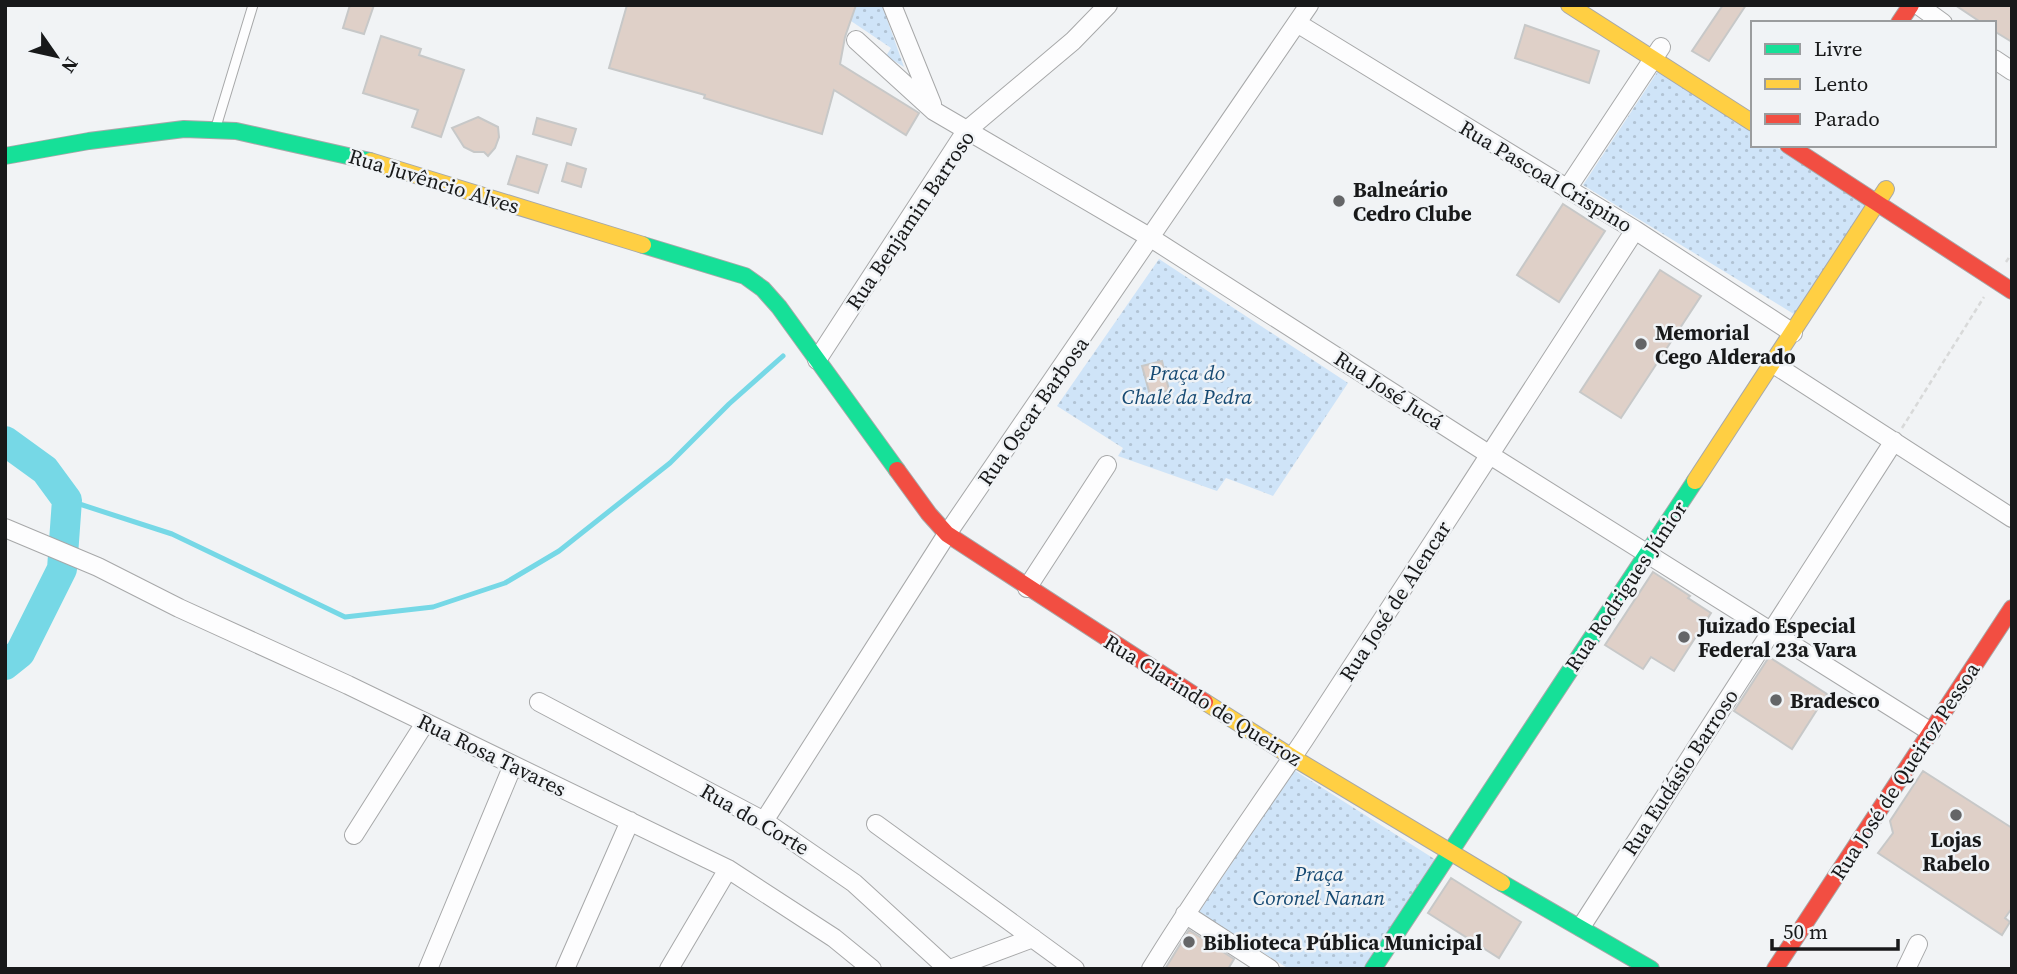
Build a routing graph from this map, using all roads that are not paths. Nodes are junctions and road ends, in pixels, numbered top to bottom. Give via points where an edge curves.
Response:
1 (253, 5) edge
2 (892, 5) edge
3 (1108, 5) edge
4 (1309, 5) edge
5 (1569, 5) edge
6 (1598, 5) edge
7 (1911, 5) edge
8 (1918, 5) edge
9 (1900, 21) edge
10 (1939, 21) edge
11 (1297, 23) junction
12 (856, 40) dead end
13 (1657, 53) junction
14 (1996, 60) edge
15 (2012, 71) edge
16 (1751, 104) edge
17 (934, 111) junction
18 (1751, 122) edge
19 (215, 130) junction
20 (966, 131) junction
21 (1812, 149) edge
22 (5, 156) edge
23 (1567, 189) junction
24 (1881, 196) junction
25 (1635, 230) junction
26 (1151, 238) junction
27 (2005, 268) edge
28 (2012, 291) edge
29 (1793, 333) junction
30 (817, 360) junction
31 (1772, 363) junction
32 (1894, 441) junction
33 (1490, 455) junction
34 (1107, 465) dead end
35 (2012, 518) edge
36 (5, 528) edge
37 (947, 534) junction
38 (1648, 553) junction
39 (1027, 588) junction
40 (2012, 608) edge
41 (1770, 630) junction
42 (540, 702) dead end
43 (425, 723) junction
44 (1931, 732) junction
45 (1292, 757) junction
46 (513, 765) junction
47 (630, 821) junction
48 (764, 821) junction
49 (876, 824) dead end
50 (354, 835) dead end
51 (1449, 852) junction
52 (727, 869) junction
53 (1185, 914) junction
54 (1581, 927) junction
55 (1033, 938) junction
56 (1918, 944) dead end
57 (428, 969) edge
58 (565, 969) edge
59 (669, 969) edge
60 (872, 969) edge
61 (949, 969) edge
62 (1075, 969) edge
63 (1152, 969) edge
64 (1270, 969) edge
65 (1373, 969) edge
66 (1651, 969) edge
67 (1775, 969) edge
68 (1906, 969) edge

1 - 19 lane
2 - 17 street
3 - 20 street, Rua Benjamin Barroso via 1073,41
4 - 11 street, Rua Oscar Barbosa
5 - 13 main road
6 - 13 main road
7 - 9 main road
8 - 10 street
11 - 23 street, Rua Pascoal Crispino
11 - 26 street, Rua Oscar Barbosa
12 - 17 street, Rua José Jucá
13 - 16 main road
13 - 18 main road
13 - 23 street
14 - 15 street
17 - 20 street, Rua José Jucá
19 - 22 main road, Rua Juvêncio Alves via 184,129
19 - 30 main road, Rua Juvêncio Alves via 289,141 370,161 745,276 771,298
20 - 26 street, Rua José Jucá
20 - 30 street, Rua Benjamin Barroso
21 - 24 main road
23 - 25 street, Rua Pascoal Crispino
24 - 27 main road
24 - 29 main road, Rua Rodrigues Júnior
25 - 29 street, Rua Pascoal Crispino
25 - 33 street, Rua José de Alencar
26 - 33 street, Rua José Jucá
26 - 37 street, Rua Oscar Barbosa
27 - 28 main road
29 - 31 main road, Rua Rodrigues Júnior
30 - 37 main road, Rua Clarindo de Queiroz
31 - 32 street
31 - 38 main road, Rua Rodrigues Júnior
32 - 35 street
32 - 41 street, Rua Eudásio Barroso
33 - 38 street, Rua José Jucá
33 - 45 street, Rua José de Alencar
34 - 39 street
36 - 43 street, Rua Rosa Tavares via 98,567
37 - 39 main road, Rua Clarindo de Queiroz
37 - 48 street, Rua Oscar Barbosa
38 - 41 street, Rua José Jucá
38 - 51 main road, Rua Rodrigues Júnior
39 - 45 main road, Rua Clarindo de Queiroz
40 - 44 main road, Rua José de Queiroz Pessoa
41 - 44 street, Rua José Jucá
41 - 54 street, Rua Eudásio Barroso
42 - 48 street, Rua do Corte
43 - 46 street, Rua Rosa Tavares
43 - 50 street
44 - 67 main road, Rua José de Queiroz Pessoa
45 - 51 main road, Rua Clarindo de Queiroz
45 - 53 street, Rua José de Alencar
46 - 47 street, Rua Rosa Tavares
46 - 57 street
47 - 52 street, Rua Rosa Tavares
47 - 58 street
48 - 61 street, Rua do Corte via 854,883
49 - 55 street
51 - 54 main road, Rua Clarindo de Queiroz
51 - 65 main road, Rua Rodrigues Júnior
52 - 59 street
52 - 60 street, Rua Rosa Tavares via 834,938
53 - 63 street, Rua José de Alencar
53 - 64 street
54 - 66 main road, Rua Clarindo de Queiroz
55 - 61 street, Rua do Corte
55 - 62 street
56 - 68 street

